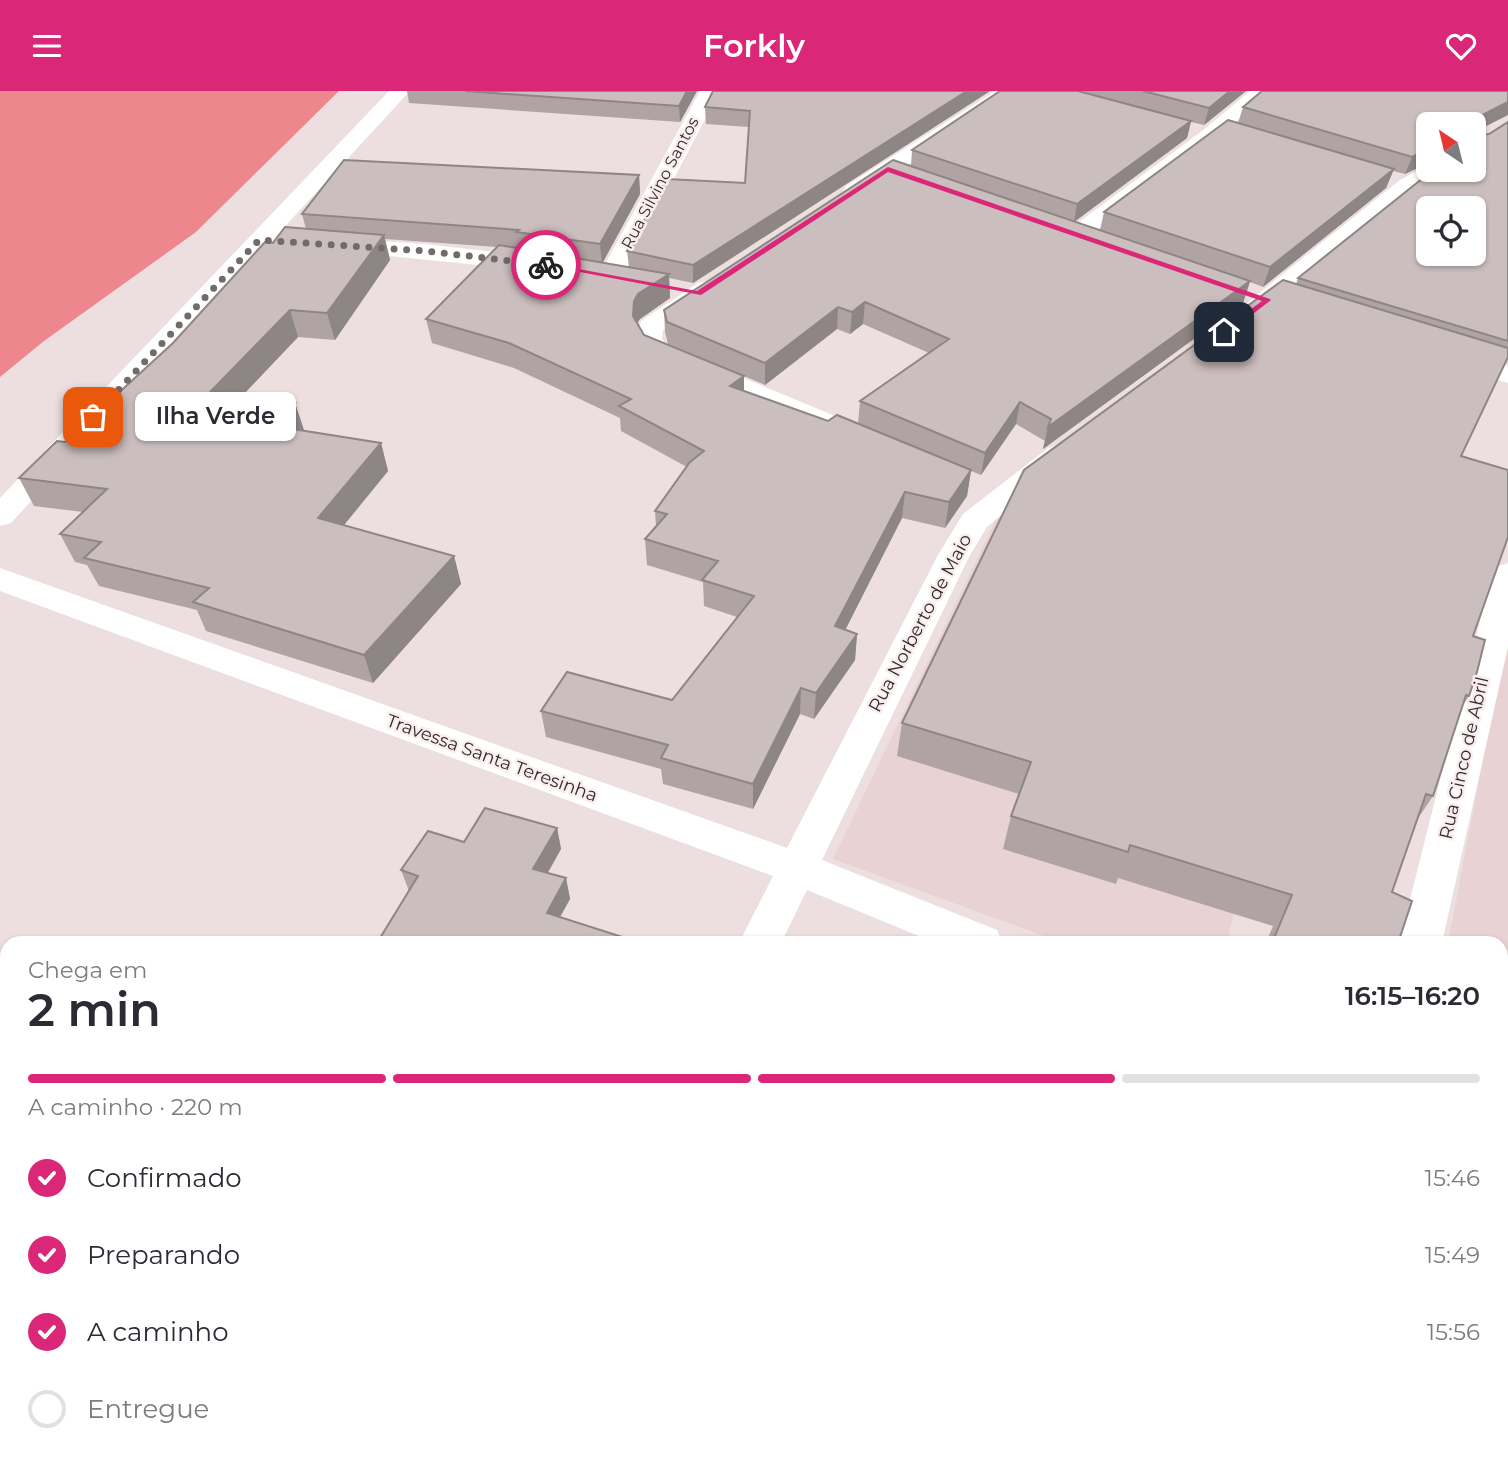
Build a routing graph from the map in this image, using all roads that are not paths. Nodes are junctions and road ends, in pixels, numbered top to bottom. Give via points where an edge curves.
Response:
1 (400, 91) edge
2 (710, 91) edge
3 (1008, 91) edge
4 (1262, 91) edge
5 (1184, 128) edge
6 (1213, 131) junction
7 (1243, 134) edge
8 (888, 169) junction
9 (1408, 177) edge
10 (913, 178) edge
11 (832, 206) edge
12 (1051, 226) edge
13 (1076, 235) junction
14 (259, 240) junction
15 (287, 242) edge
16 (1101, 243) edge
17 (314, 244) edge
18 (560, 267) edge
19 (585, 271) edge
20 (611, 275) junction
21 (720, 279) edge
22 (636, 280) edge
23 (673, 288) dead end
24 (698, 294) junction
25 (1224, 332) edge
26 (1428, 350) edge
27 (1508, 375) edge
28 (860, 437) edge
29 (1079, 438) edge
30 (0, 516) edge
31 (1508, 574) edge
32 (0, 579) edge
33 (797, 868) junction
34 (764, 936) edge
35 (965, 936) edge
36 (1422, 936) edge

1 - 14 street
2 - 20 street, Rua Silvino Santos
3 - 8 street
4 - 6 street
5 - 6 street
6 - 7 street
6 - 13 street
8 - 10 street
8 - 11 street
9 - 25 street via 1268,300
12 - 13 street
13 - 16 street
14 - 15 street
14 - 30 street
17 - 18 street
19 - 20 street
20 - 22 street
21 - 24 street
23 - 24 street
24 - 28 street via 650,327 649,338 656,351
26 - 27 street
29 - 33 street, Rua Norberto de Maio via 988,491
31 - 36 street, Rua Cinco de Abril
32 - 33 street, Travessa Santa Teresinha
33 - 34 street, Rua Norberto de Maio
33 - 35 street, Travessa Santa Teresinha

